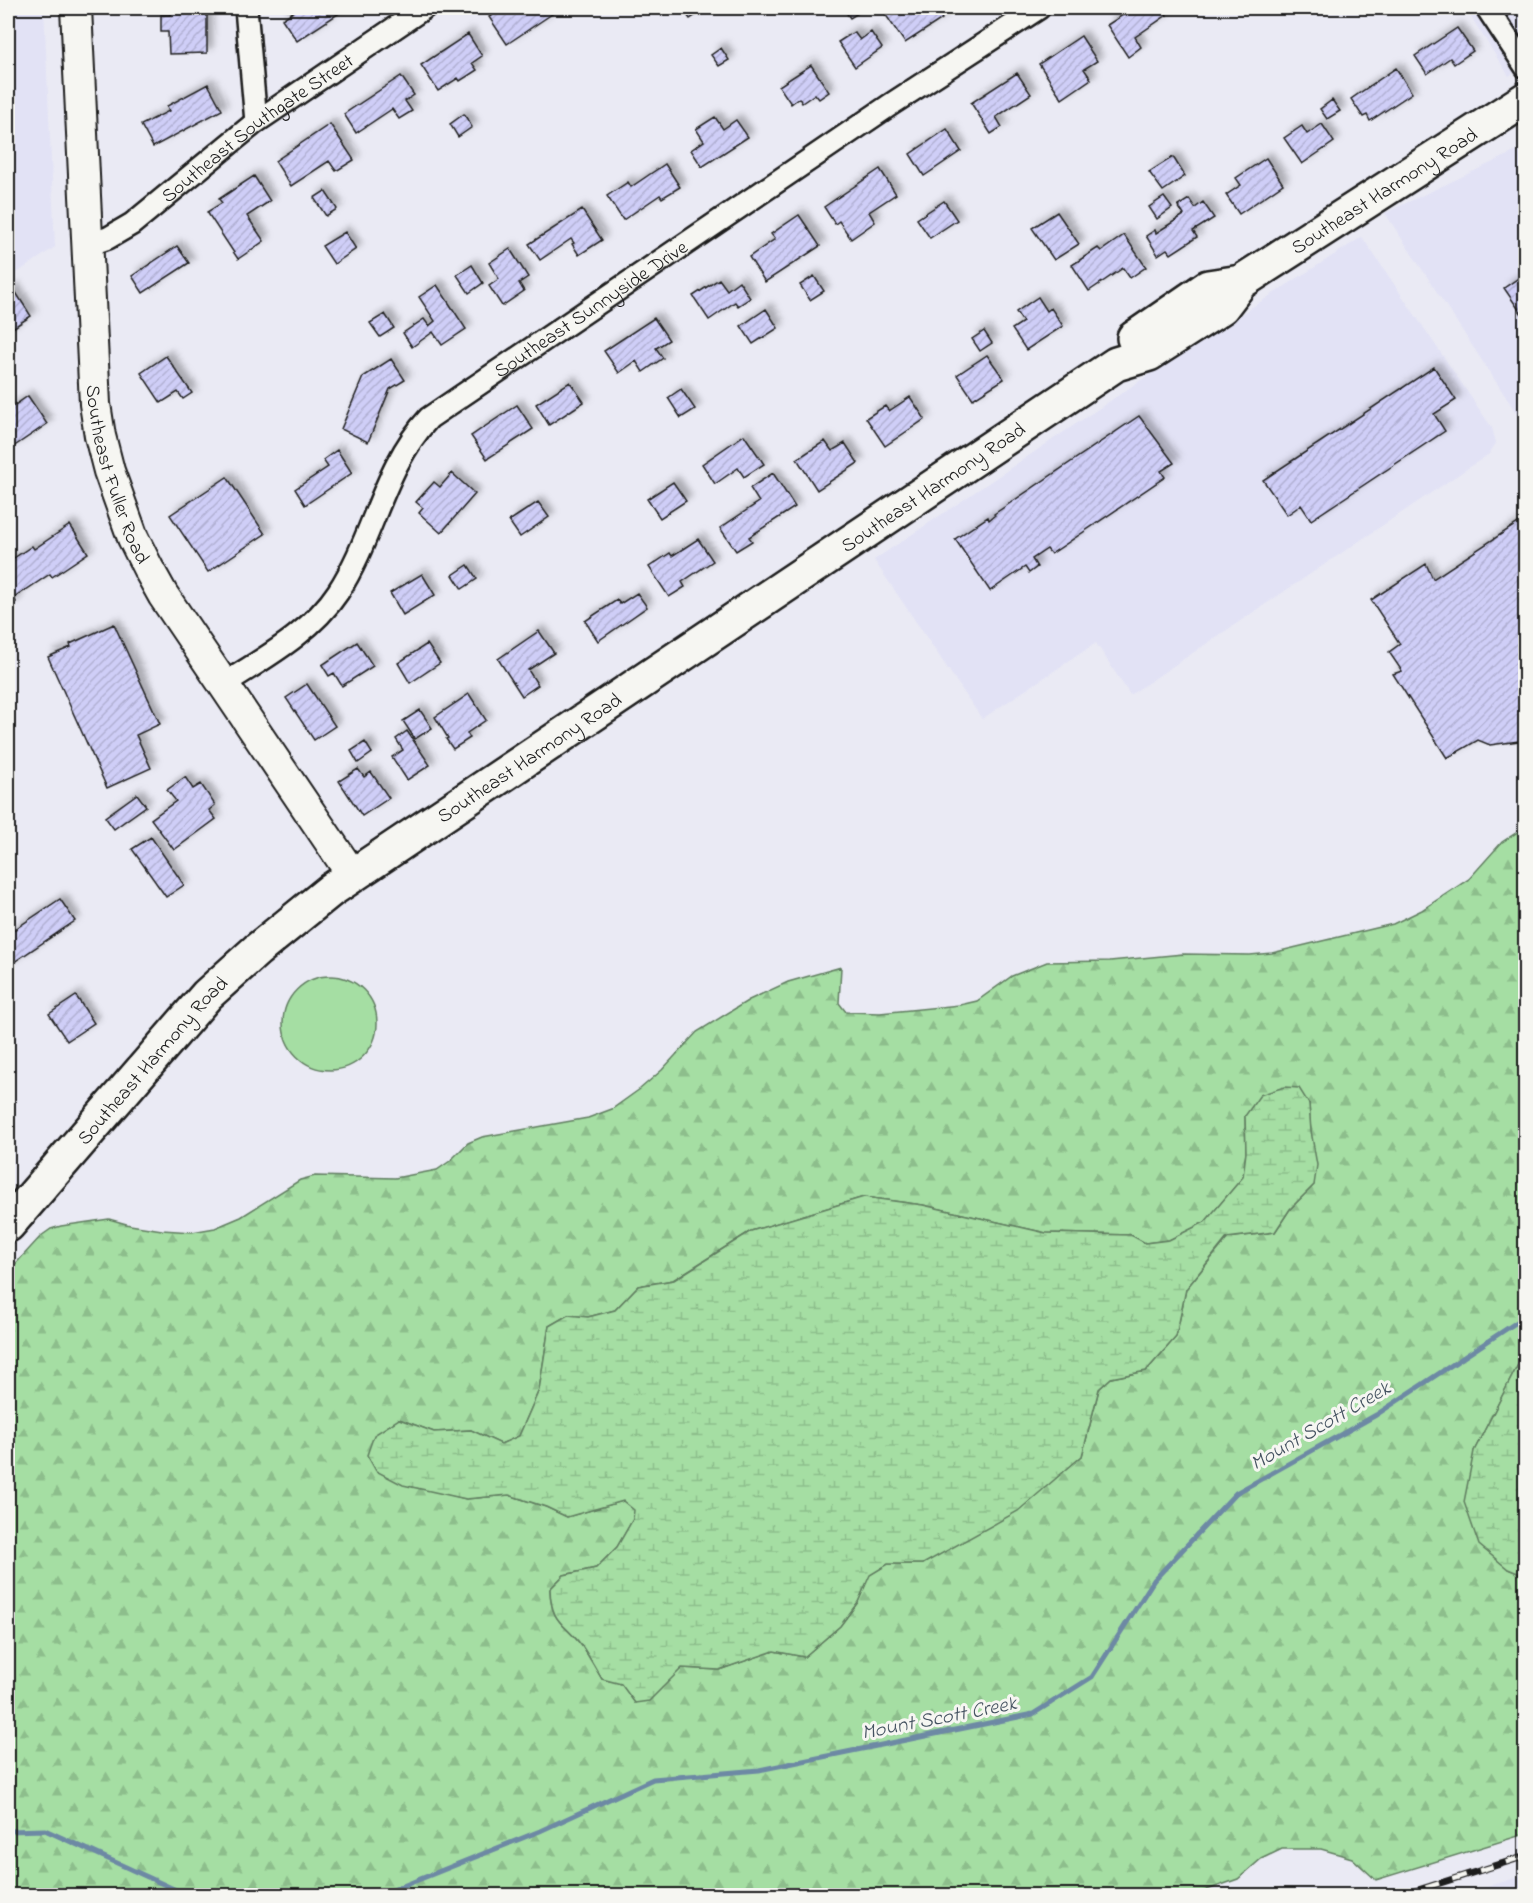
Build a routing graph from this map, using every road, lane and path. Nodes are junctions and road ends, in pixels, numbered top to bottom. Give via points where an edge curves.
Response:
1 (76, 8) edge
2 (246, 8) edge
3 (424, 8) edge
4 (1039, 8) edge
5 (1487, 8) edge
6 (1526, 67) edge
7 (1526, 99) edge
8 (256, 122) junction
9 (88, 245) junction
10 (224, 684) junction
11 (353, 876) junction
12 (8, 1225) edge

1 - 9 street, Southeast Fuller Road
2 - 8 street
3 - 8 street, Southeast Southgate Street
4 - 10 street, Southeast Sunnyside Drive via 429,418 394,468 338,592 295,637
5 - 6 street
7 - 11 main road, Southeast Harmony Road via 1241,282 1208,287 1135,337 1116,364
8 - 9 street, Southeast Southgate Street via 132,224
9 - 10 street, Southeast Fuller Road via 95,404 109,471 148,568
10 - 11 street, Southeast Fuller Road
11 - 12 main road, Southeast Harmony Road via 293,921 207,995

